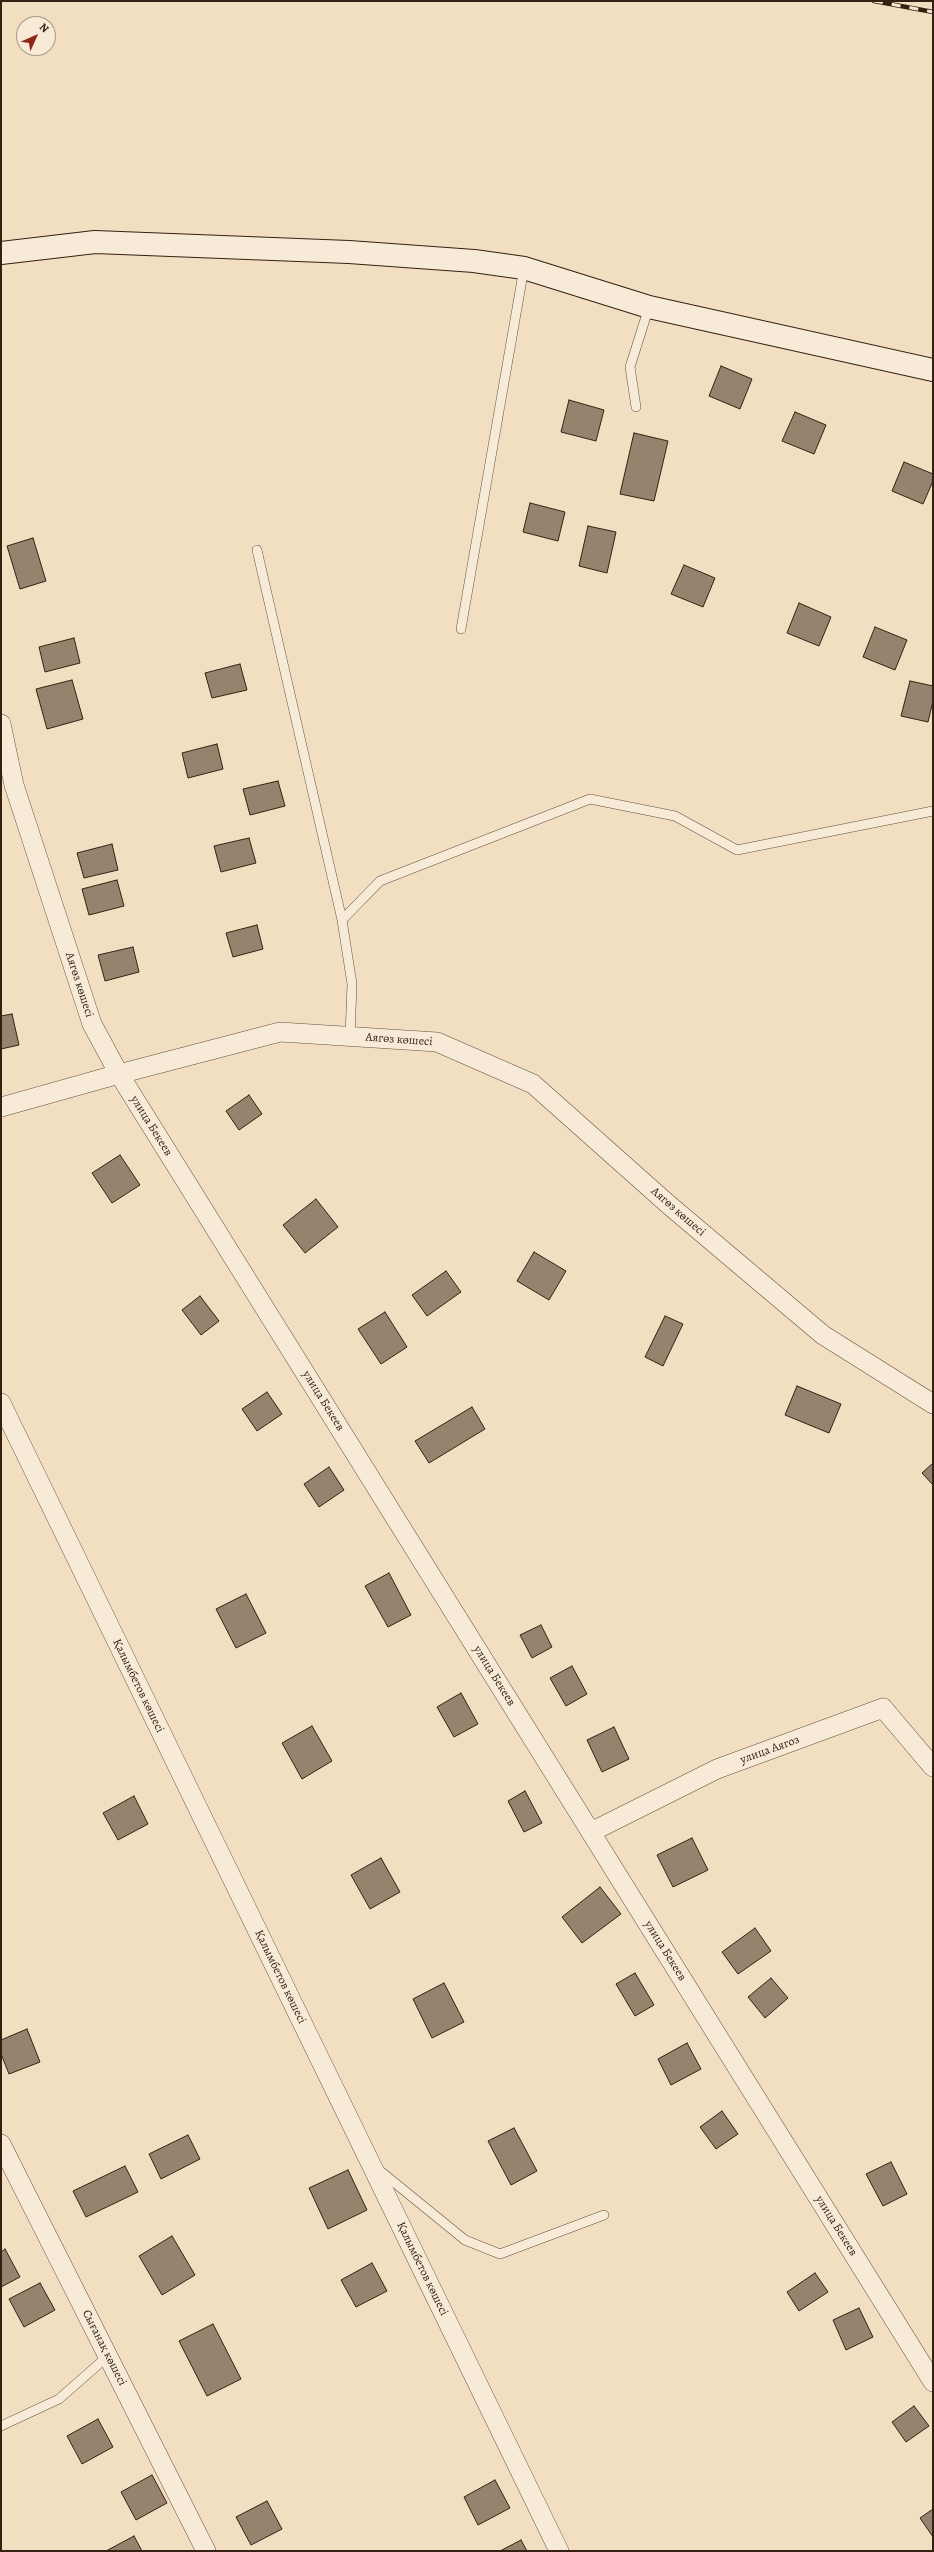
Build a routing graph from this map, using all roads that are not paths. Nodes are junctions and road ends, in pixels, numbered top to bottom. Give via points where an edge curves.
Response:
1 (1, 253) edge
2 (524, 268) junction
3 (649, 307) junction
4 (933, 370) edge
5 (636, 406) dead end
6 (257, 550) dead end
7 (461, 629) dead end
8 (1, 724) edge
9 (933, 812) edge
10 (342, 920) junction
11 (350, 1036) junction
12 (119, 1074) junction
13 (1, 1107) edge
14 (1, 1403) edge
15 (933, 1404) edge
16 (933, 1767) edge
17 (591, 1832) junction
18 (1, 2144) edge
19 (370, 2163) junction
20 (604, 2215) dead end
21 (108, 2356) junction
22 (933, 2382) edge
23 (1, 2426) edge
24 (206, 2551) edge
25 (560, 2551) edge

1 - 2 street via 103,243 349,252 474,261
2 - 3 street
2 - 7 lane
3 - 4 street
3 - 5 lane via 630,367
6 - 10 lane
8 - 12 street, Аягөз көшесі via 14,785 92,1024
9 - 10 lane via 737,850 675,816 590,799 380,881
10 - 11 lane via 352,984
11 - 12 street, Аягөз көшесі via 280,1032
11 - 15 street, Аягөз көшесі via 437,1042 533,1084 823,1335
12 - 13 street
12 - 17 street, улица Бекеев
14 - 19 street, Қалымбетов көшесі
16 - 17 street, улица Аягоз via 883,1708 717,1769
17 - 22 street, улица Бекеев
18 - 21 street, Сығанақ көшесі
19 - 20 lane via 465,2240 500,2254
19 - 25 street, Қалымбетов көшесі
21 - 23 lane via 59,2399
21 - 24 street, Сығанақ көшесі

